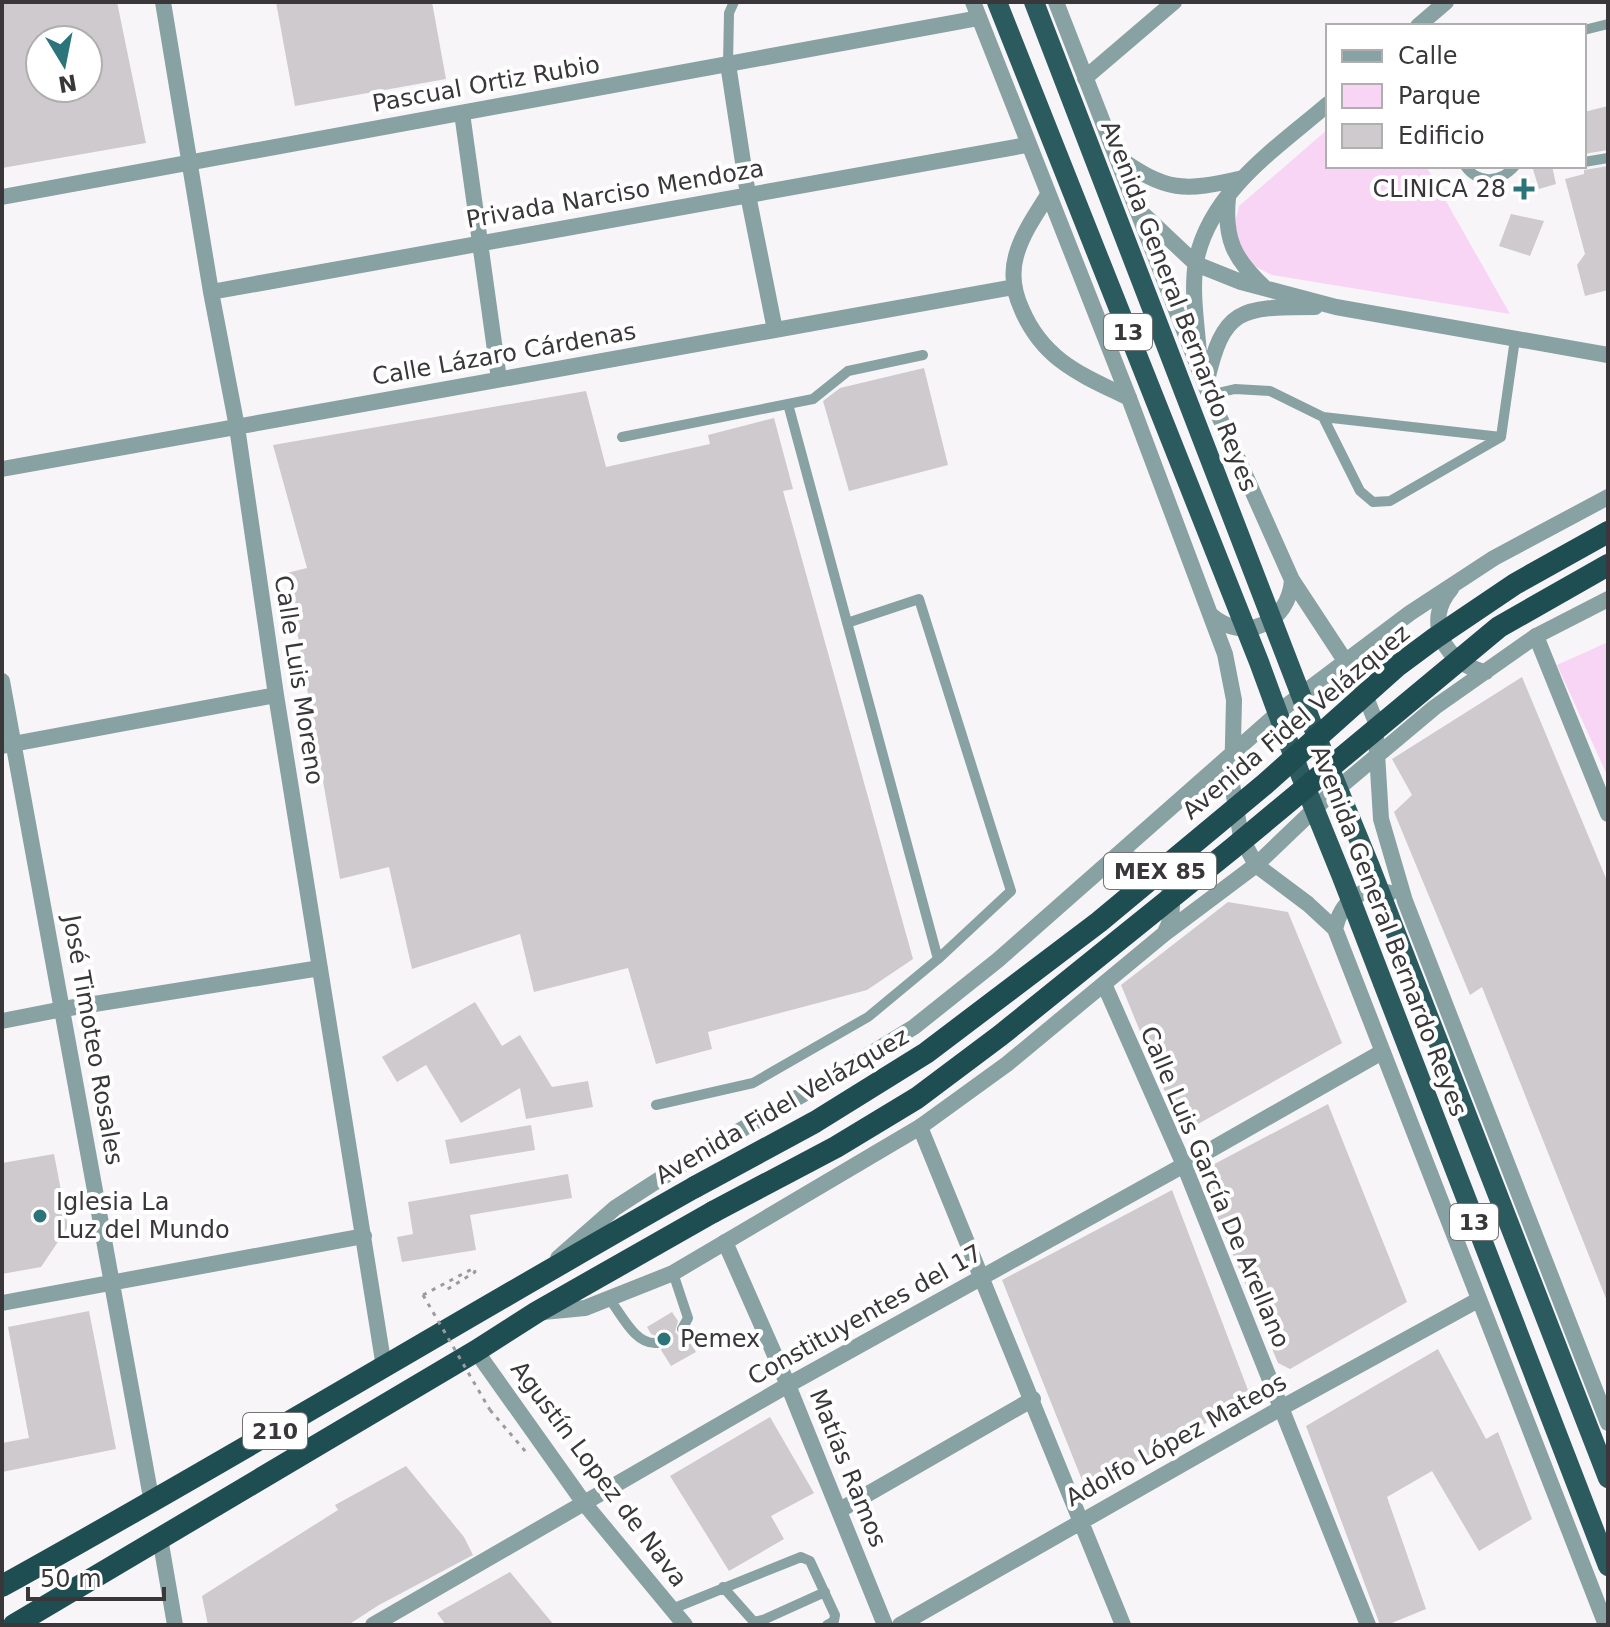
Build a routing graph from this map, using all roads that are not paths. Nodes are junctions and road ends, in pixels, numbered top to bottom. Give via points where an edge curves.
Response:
1 (163, 2) edge
2 (734, 2) edge
3 (973, 2) edge
4 (997, 2) edge
5 (1034, 2) edge
6 (1056, 2) edge
7 (1174, 2) edge
8 (1446, 2) edge
9 (979, 18) junction
10 (1420, 24) edge
11 (1608, 24) edge
12 (1586, 30) edge
13 (728, 64) junction
14 (1085, 78) junction
15 (1326, 106) edge
16 (462, 113) junction
17 (1027, 145) junction
18 (1115, 155) junction
19 (1608, 158) edge
20 (1586, 162) edge
21 (190, 163) junction
22 (1467, 168) edge
23 (1513, 168) edge
24 (1243, 178) junction
25 (748, 195) junction
26 (1048, 195) junction
27 (2, 197) edge
28 (1228, 198) junction
29 (1136, 207) junction
30 (480, 243) junction
31 (1196, 264) junction
32 (1014, 287) junction
33 (1265, 288) junction
34 (211, 292) junction
35 (1336, 307) junction
36 (775, 330) junction
37 (1515, 339) junction
38 (923, 355) dead end
39 (1608, 355) edge
40 (499, 379) junction
41 (1205, 385) junction
42 (1129, 398) junction
43 (788, 404) junction
44 (1323, 417) junction
45 (237, 427) junction
46 (622, 437) dead end
47 (1501, 437) junction
48 (2, 469) edge
49 (1608, 497) edge
50 (1608, 532) edge
51 (1608, 565) edge
52 (1292, 580) junction
53 (1455, 585) junction
54 (1608, 599) edge
55 (1210, 614) junction
56 (847, 623) junction
57 (1536, 636) junction
58 (1346, 661) junction
59 (1486, 672) junction
60 (2, 681) edge
61 (276, 695) junction
62 (8, 745) edge
63 (1232, 755) junction
64 (1376, 755) junction
65 (1608, 814) edge
66 (1112, 860) junction
67 (1256, 865) junction
68 (1405, 901) junction
69 (1335, 929) junction
70 (1164, 934) junction
71 (938, 959) junction
72 (320, 968) junction
73 (1104, 984) junction
74 (63, 1009) junction
75 (2, 1021) edge
76 (1382, 1052) junction
77 (656, 1105) dead end
78 (920, 1127) junction
79 (1184, 1165) junction
80 (695, 1187) joint
81 (713, 1212) joint
82 (364, 1236) junction
83 (725, 1242) junction
84 (546, 1271) junction
85 (673, 1273) junction
86 (982, 1277) junction
87 (112, 1281) junction
88 (610, 1300) junction
89 (1478, 1300) junction
90 (2, 1303) edge
91 (537, 1312) junction
92 (682, 1329) dead end
93 (657, 1343) dead end
94 (476, 1351) junction
95 (384, 1367) junction
96 (788, 1385) junction
97 (1602, 1388) edge
98 (1033, 1399) junction
99 (1281, 1408) junction
100 (1608, 1423) edge
101 (1608, 1478) edge
102 (152, 1503) junction
103 (584, 1503) junction
104 (840, 1510) junction
105 (1080, 1522) junction
106 (160, 1538) junction
107 (1608, 1566) edge
108 (2, 1586) edge
109 (723, 1587) junction
110 (825, 1592) junction
111 (672, 1609) junction
112 (14, 1625) edge
113 (175, 1625) edge
114 (373, 1625) edge
115 (685, 1625) edge
116 (827, 1625) edge
117 (885, 1625) edge
118 (900, 1625) edge
119 (1123, 1625) edge
120 (1368, 1625) edge
121 (1606, 1625) edge

1 - 21 street, Calle Luis Moreno
2 - 13 lane
3 - 9 street, Avenida General Bernardo Reyes
4 - 107 main road, Avenida General Bernardo Reyes / 13, bridge
5 - 101 main road, Avenida General Bernardo Reyes / 13, bridge
6 - 14 street, Avenida General Bernardo Reyes
7 - 14 street
8 - 10 street
9 - 13 street, Pascual Ortiz Rubio
9 - 17 street, Avenida General Bernardo Reyes
11 - 12 lane
13 - 16 street, Pascual Ortiz Rubio
13 - 25 street
14 - 18 street, Avenida General Bernardo Reyes
15 - 24 street
16 - 21 street, Pascual Ortiz Rubio
16 - 30 street
17 - 25 street, Privada Narciso Mendoza
17 - 26 street, Avenida General Bernardo Reyes
18 - 24 street via 1145,176 1175,187
18 - 29 street, Avenida General Bernardo Reyes
19 - 20 lane
21 - 27 street, Pascual Ortiz Rubio
21 - 34 street, Calle Luis Moreno
22 - 23 lane via 1482,179
24 - 28 street
25 - 30 street, Privada Narciso Mendoza
25 - 36 street
26 - 32 street via 1021,241
26 - 42 street, Avenida General Bernardo Reyes
28 - 31 street via 1204,238
28 - 33 street via 1233,249
29 - 31 street
29 - 41 street, Avenida General Bernardo Reyes
30 - 34 street, Privada Narciso Mendoza
30 - 40 street
31 - 33 street
31 - 41 street
32 - 36 street, Calle Lázaro Cárdenas
32 - 42 street via 1029,327 1056,359
33 - 35 street
34 - 45 street, Calle Luis Moreno
35 - 37 street
35 - 41 street via 1268,308 1237,316 1220,338
36 - 40 street, Calle Lázaro Cárdenas
37 - 39 street
37 - 47 lane
38 - 43 lane via 848,371 813,399
40 - 45 street, Calle Lázaro Cárdenas
41 - 44 lane via 1270,391
41 - 52 street, Avenida General Bernardo Reyes
42 - 55 street, Avenida General Bernardo Reyes
43 - 46 lane
43 - 56 lane
44 - 47 lane
44 - 47 lane via 1360,491 1373,502 1390,501
45 - 48 street, Calle Lázaro Cárdenas
45 - 61 street, Calle Luis Moreno
49 - 53 street
50 - 80 highway, Avenida Fidel Velázquez / MEX 85, bridge via 1515,584 1406,660 1099,922 926,1053
51 - 81 highway, MEX 85, bridge via 1499,627 1233,848 917,1098
52 - 55 street via 1285,605 1265,624 1236,629
52 - 58 street, Avenida General Bernardo Reyes
53 - 58 street
53 - 59 street via 1439,615 1441,639 1454,658
54 - 57 street
55 - 63 street, Avenida General Bernardo Reyes via 1231,678
56 - 71 lane
56 - 71 lane via 919,599 1011,891
57 - 59 street
57 - 65 street
58 - 63 street
58 - 64 street, Avenida General Bernardo Reyes via 1375,720
59 - 64 street
60 - 62 street, José Timoteo Rosales
61 - 62 street
61 - 72 street, Calle Luis Moreno
62 - 74 street, José Timoteo Rosales
63 - 66 street
63 - 67 street, Avenida General Bernardo Reyes via 1237,826
64 - 67 street
64 - 68 street, Avenida General Bernardo Reyes via 1381,819
66 - 70 street via 1135,859 1165,878 1173,912
66 - 84 street via 914,1027 615,1208
67 - 69 street, Avenida General Bernardo Reyes
67 - 70 street
68 - 69 street via 1381,890 1367,891 1345,904
68 - 97 street, Avenida General Bernardo Reyes
69 - 76 street, Avenida General Bernardo Reyes
70 - 73 street
71 - 77 lane via 868,1017 762,1079
72 - 74 street
72 - 82 street, Calle Luis Moreno
73 - 78 street
73 - 79 street, Calle Luis García De Arellano
74 - 75 street
74 - 87 street, José Timoteo Rosales
76 - 79 street, Constituyentes del 17
76 - 89 street, Avenida General Bernardo Reyes
78 - 83 street
78 - 86 street
79 - 86 street, Constituyentes del 17
79 - 99 street, Calle Luis García De Arellano
80 - 84 highway, Avenida Fidel Velázquez / 210
81 - 91 highway, 210
82 - 87 street
82 - 95 street, Calle Luis Moreno
83 - 85 street
83 - 96 street, Matías Ramos
84 - 95 highway, Avenida Fidel Velázquez / 210
85 - 88 street
85 - 92 lane via 688,1318
86 - 96 street, Constituyentes del 17
86 - 98 street
87 - 90 street
87 - 102 street, José Timoteo Rosales
88 - 91 street
88 - 93 lane via 642,1341
89 - 99 street, Adolfo López Mateos
89 - 121 street, Avenida General Bernardo Reyes
91 - 94 highway, 210
94 - 103 street, Agustín Lopez de Nava
94 - 106 highway, 210
95 - 102 highway, Avenida Fidel Velázquez / 210
96 - 103 street, Constituyentes del 17
96 - 104 street, Matías Ramos
97 - 100 street, Avenida General Bernardo Reyes
98 - 104 street
98 - 105 street
99 - 105 street, Adolfo López Mateos
99 - 120 street, Calle Luis García De Arellano
102 - 108 highway, Avenida Fidel Velázquez / 210
103 - 111 street, Agustín Lopez de Nava
103 - 114 street, Constituyentes del 17
104 - 117 street, Matías Ramos
105 - 118 street, Adolfo López Mateos
105 - 119 street
106 - 112 highway, 210
106 - 113 street
109 - 110 lane via 754,1622
109 - 110 lane via 801,1557 810,1561
109 - 111 lane
110 - 116 lane via 835,1615
111 - 115 street, Agustín Lopez de Nava

